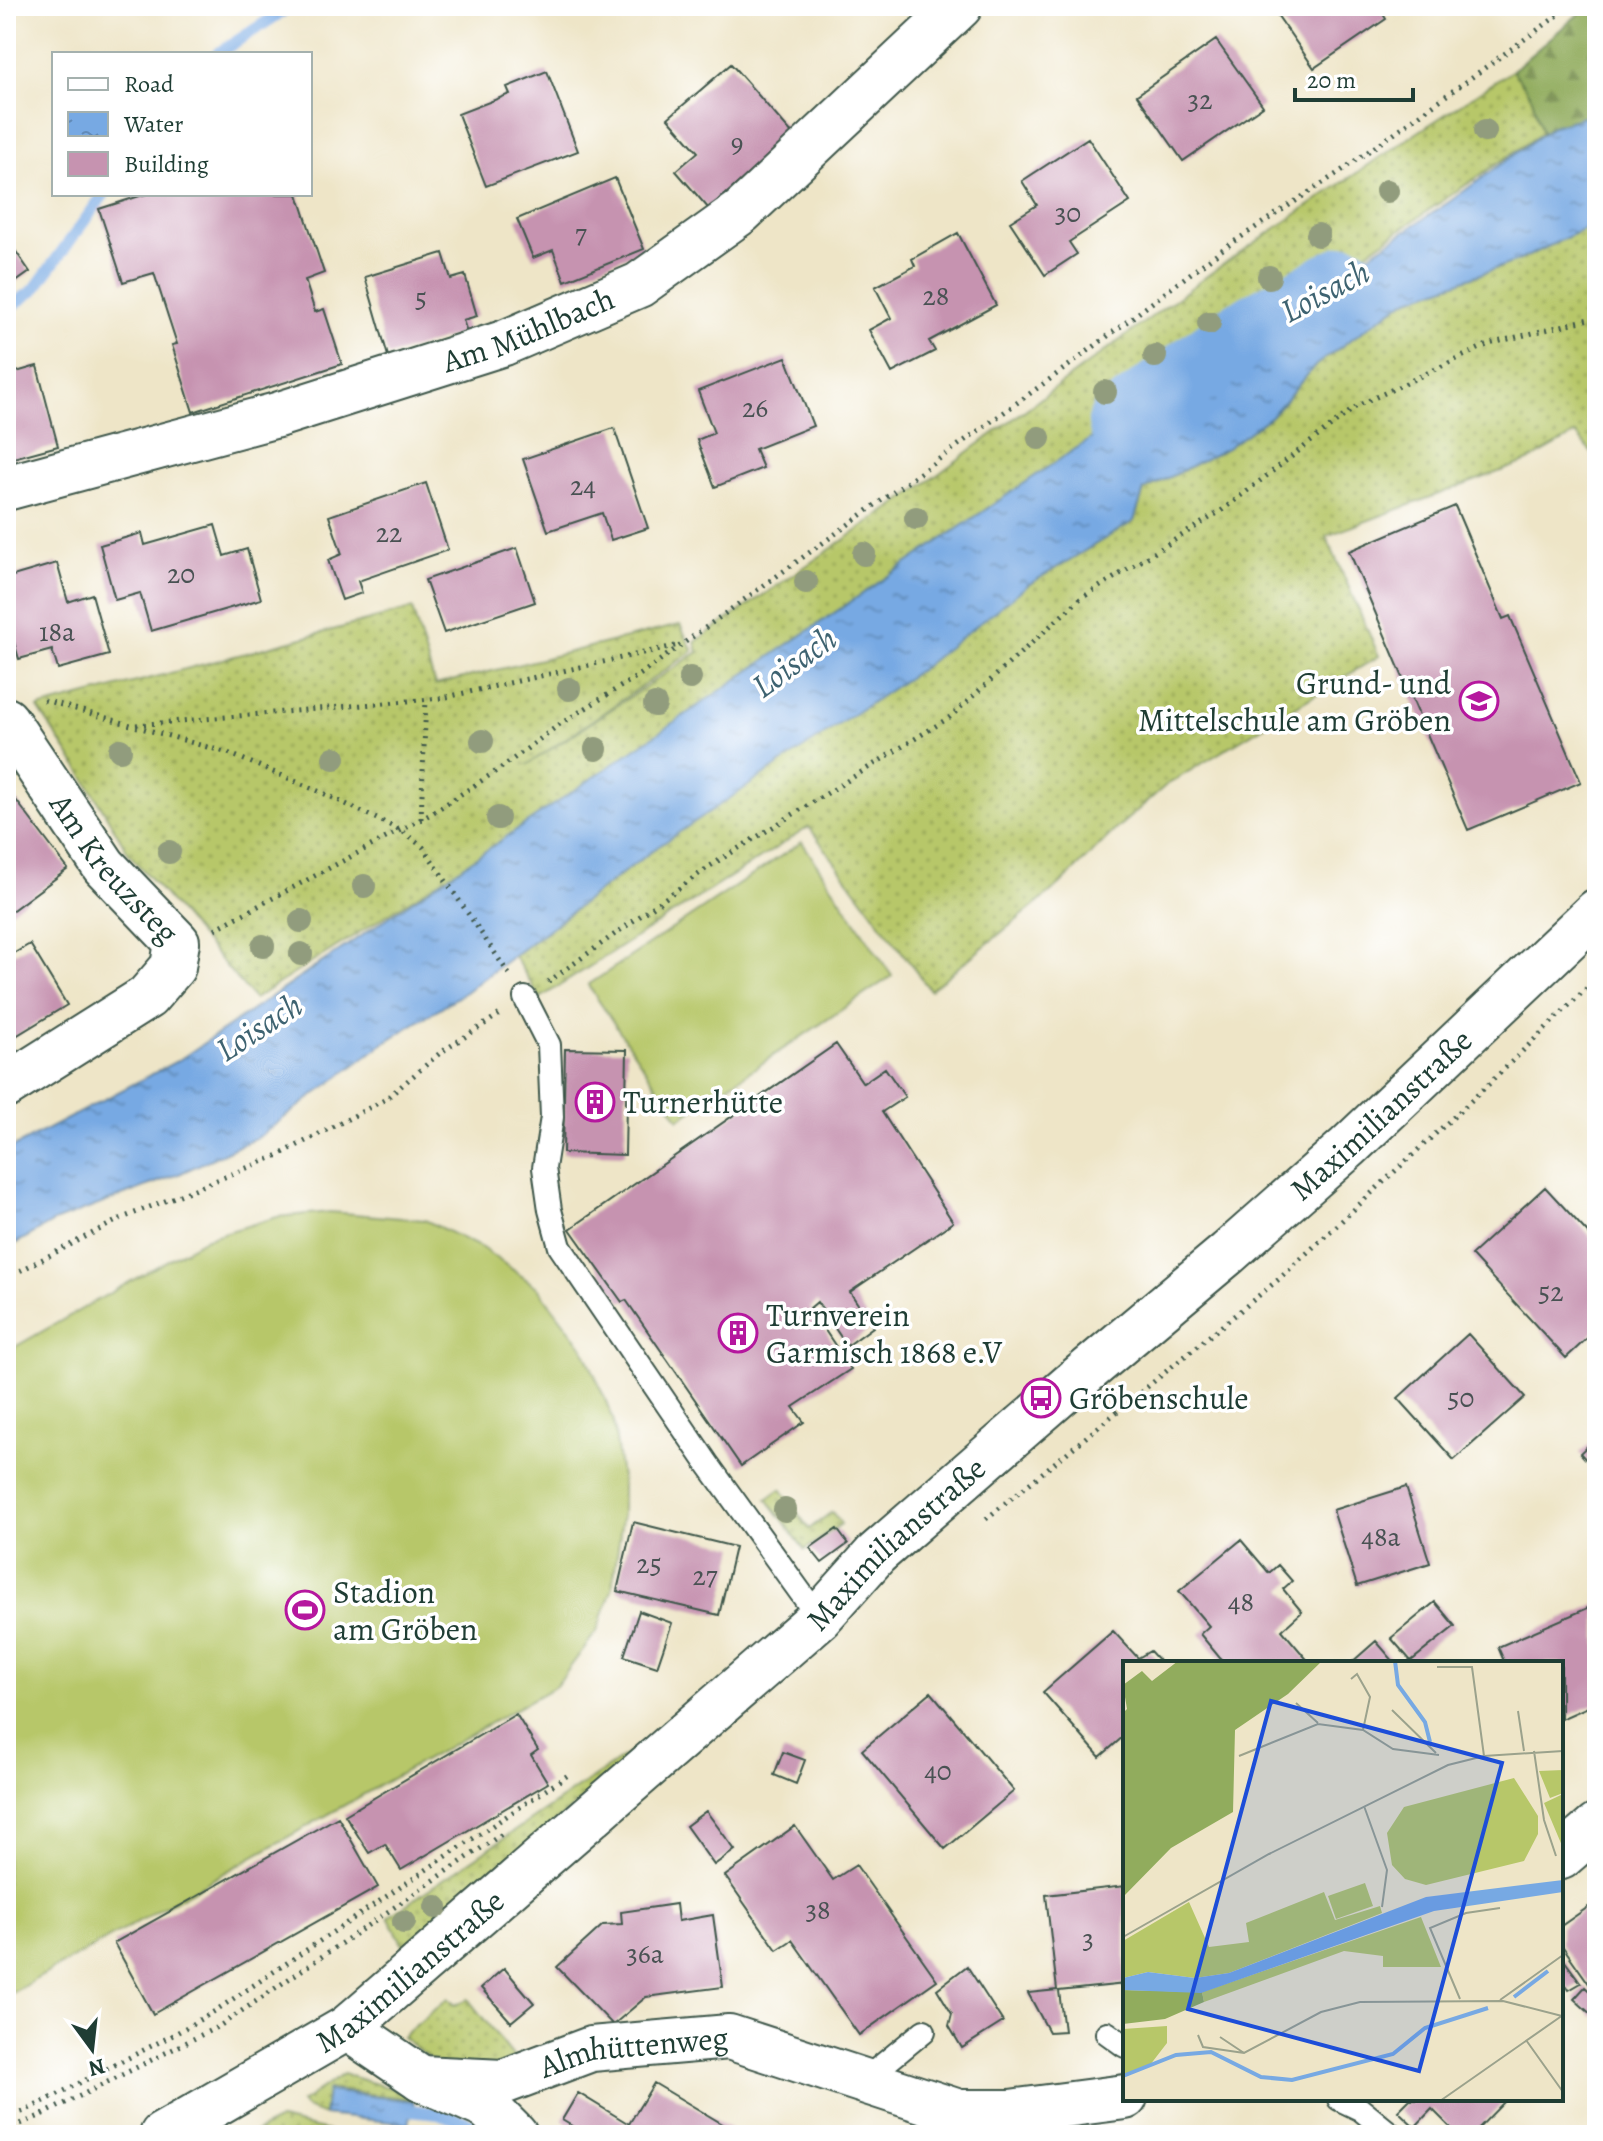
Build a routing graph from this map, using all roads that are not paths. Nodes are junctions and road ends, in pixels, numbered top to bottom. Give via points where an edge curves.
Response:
1 (960, 6) edge
2 (6, 488) edge
3 (22, 709) edge
4 (1597, 911) edge
5 (525, 998) road end
6 (6, 1086) edge
7 (819, 1618) junction
8 (347, 2028) junction
9 (924, 2031) dead end
10 (1107, 2033) dead end
11 (1123, 2045) edge
12 (421, 2078) junction
13 (862, 2082) junction
14 (1123, 2097) edge
15 (1343, 2101) edge
16 (959, 2123) edge
17 (162, 2135) edge
18 (515, 2135) edge
19 (1392, 2135) edge

1 - 2 street, Am Mühlbach via 741,212 639,285 504,343 277,415
3 - 6 street, Am Kreuzsteg via 104,866 177,942 173,967 147,997
4 - 7 street, Maximilianstraße via 1348,1147 876,1554
5 - 7 lane via 549,1045 552,1117 544,1168 560,1247
7 - 8 street, Maximilianstraße
8 - 12 street
8 - 17 street, Maximilianstraße
9 - 13 lane
10 - 11 lane
12 - 13 street, Almhüttenweg via 503,2082 591,2049 729,2037
12 - 18 street via 487,2107
13 - 16 street, Almhüttenweg
14 - 16 street, Almhüttenweg
15 - 19 lane

